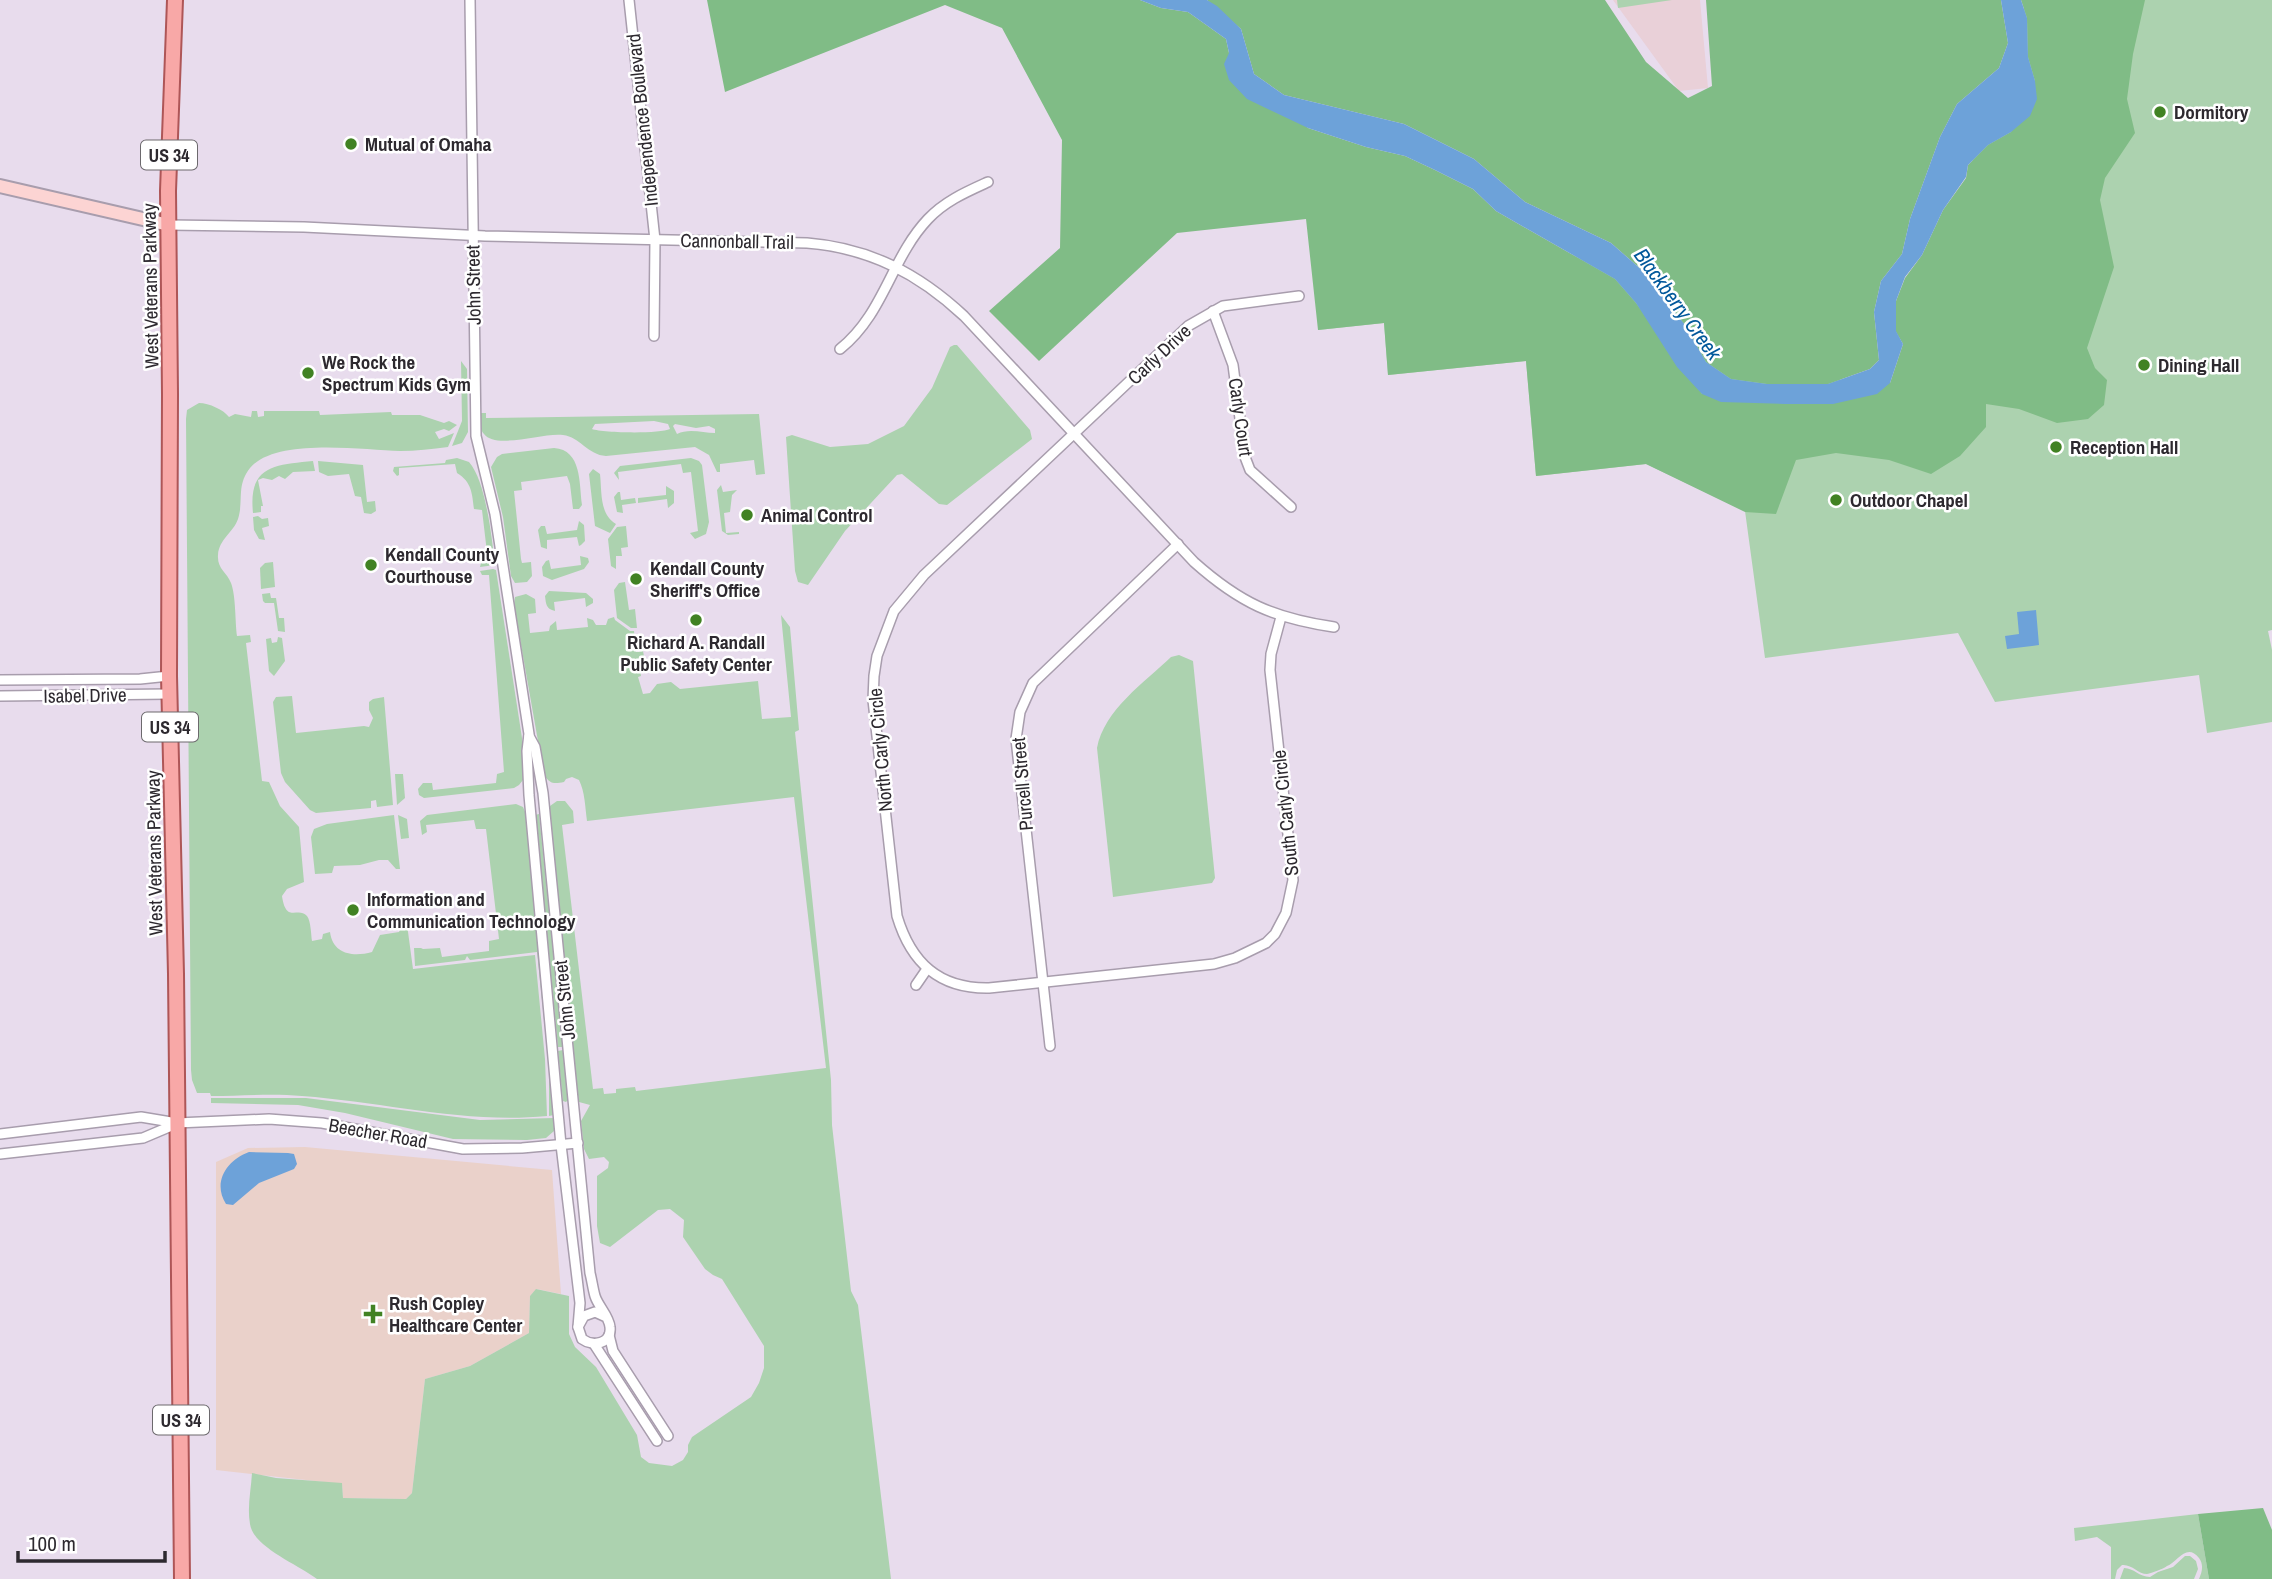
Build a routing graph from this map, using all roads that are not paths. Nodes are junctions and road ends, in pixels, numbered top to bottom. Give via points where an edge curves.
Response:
1 (175, 0) edge
2 (470, 0) edge
3 (629, 0) edge
4 (988, 182) dead end
5 (0, 186) edge
6 (169, 225) junction
7 (472, 235) junction
8 (655, 240) junction
9 (896, 267) junction
10 (1298, 296) dead end
11 (1213, 311) junction
12 (654, 336) dead end
13 (840, 349) dead end
14 (1074, 433) junction
15 (1291, 508) dead end
16 (1178, 544) junction
17 (1281, 617) junction
18 (1334, 627) dead end
19 (169, 676) junction
20 (0, 680) edge
21 (169, 694) junction
22 (0, 696) edge
23 (528, 734) junction
24 (927, 969) junction
25 (1043, 983) junction
26 (916, 985) dead end
27 (1050, 1046) dead end
28 (177, 1124) junction
29 (0, 1134) edge
30 (578, 1143) junction
31 (561, 1144) junction
32 (0, 1154) edge
33 (589, 1268) junction
34 (576, 1269) junction
35 (606, 1317) junction
36 (578, 1327) junction
37 (609, 1335) junction
38 (594, 1345) junction
39 (668, 1436) dead end
40 (657, 1441) dead end
41 (182, 1579) edge

1 - 6 main road, West Veterans Parkway / US 34
2 - 7 street, John Street
3 - 8 street, Independence Boulevard
4 - 9 street via 933,214
5 - 6 main road, Cannonball Trail
6 - 7 street, Cannonball Trail
6 - 19 main road, West Veterans Parkway / US 34
7 - 8 street, Cannonball Trail
7 - 23 street, John Street via 476,436 495,514
8 - 9 street, Cannonball Trail via 829,245
8 - 12 street, Independence Boulevard
9 - 13 street via 868,321
9 - 14 street, Cannonball Trail via 933,289 964,316
10 - 11 street, Carly Drive via 1237,303
11 - 14 street, Carly Drive via 1188,326
11 - 15 street, Carly Court via 1236,379 1250,470
14 - 16 street, Cannonball Trail
14 - 24 street, North Carly Circle via 924,575 894,611 877,656 873,700 897,916 908,946
16 - 17 street, Cannonball Trail via 1215,580
16 - 25 street, Purcell Street via 1044,671 1020,712 1016,739
17 - 18 street, Cannonball Trail
17 - 25 street, South Carly Circle via 1270,670 1293,880 1282,925 1258,948 1214,964
19 - 20 street, Isabel Drive
19 - 21 main road, West Veterans Parkway / US 34
21 - 22 street, Isabel Drive
21 - 28 main road, West Veterans Parkway / US 34
23 - 30 street, John Street via 543,793
23 - 31 street, John Street via 529,795
24 - 25 street, North Carly Circle via 945,980 977,988
24 - 26 street
25 - 27 street, Purcell Street
28 - 29 street, Beecher Road via 141,1117
28 - 31 street, Beecher Road via 269,1119 322,1123 463,1149
28 - 32 street, Beecher Road via 143,1138
28 - 41 main road, West Veterans Parkway / US 34
30 - 31 street, Beecher Road
30 - 33 street, John Street
31 - 34 street, John Street
33 - 34 street
33 - 35 street, John Street via 595,1297
34 - 36 street, John Street
35 - 36 street via 591,1312
35 - 37 street
36 - 38 street via 582,1339
37 - 38 street
37 - 39 street via 613,1352
38 - 40 street

